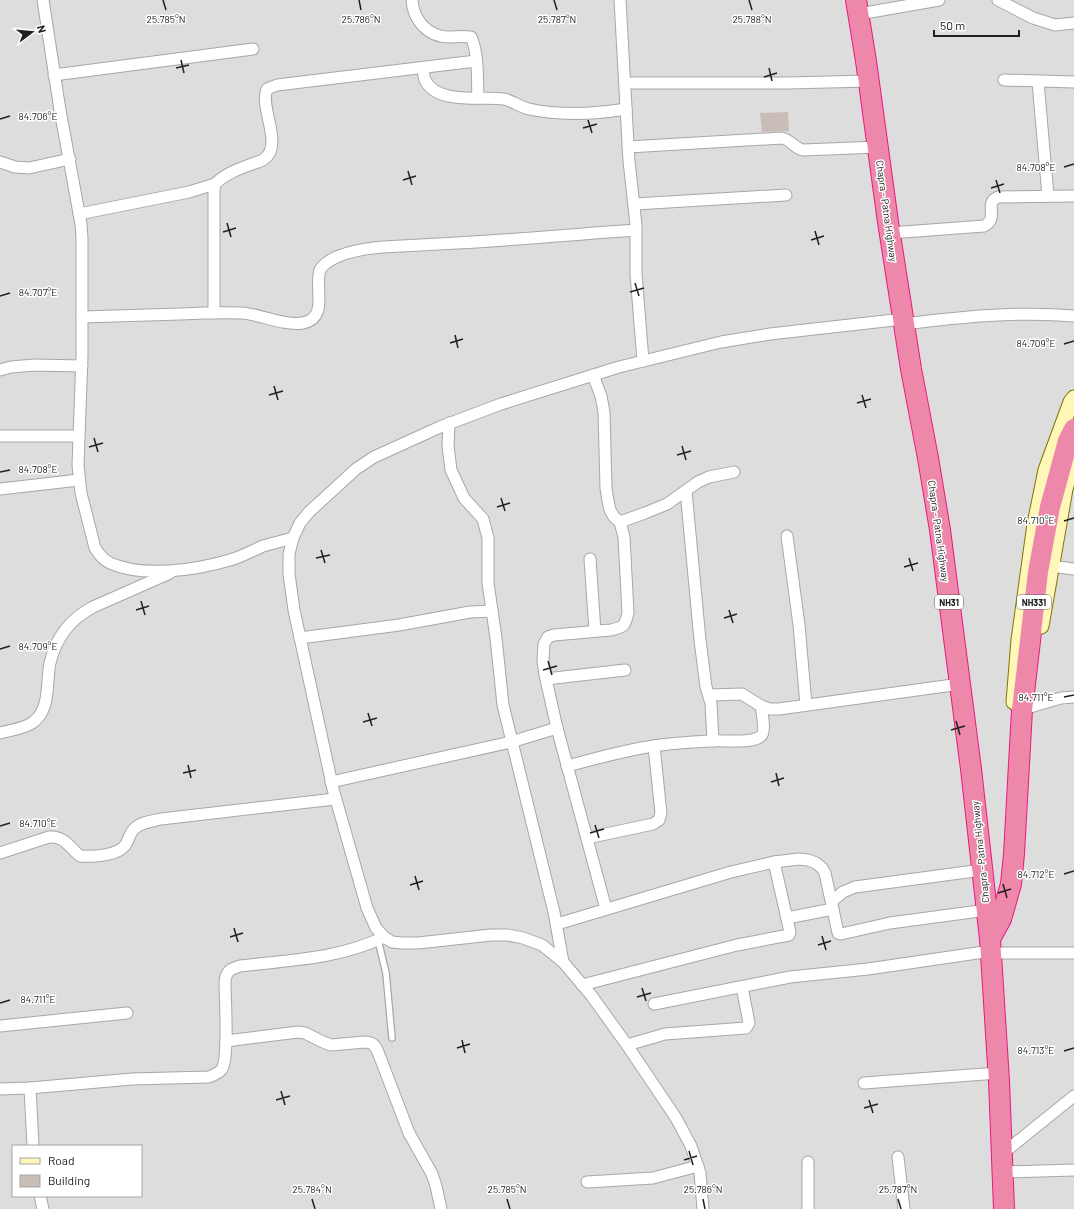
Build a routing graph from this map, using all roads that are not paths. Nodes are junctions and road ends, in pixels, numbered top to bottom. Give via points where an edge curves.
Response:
1 (43, 0) edge
2 (412, 0) edge
3 (620, 0) edge
4 (939, 0) edge
5 (998, 0) edge
6 (857, 7) edge
7 (1074, 23) edge
8 (253, 49) dead end
9 (476, 61) junction
10 (423, 68) junction
11 (54, 75) junction
12 (1004, 80) dead end
13 (869, 81) junction
14 (1038, 82) junction
15 (1074, 82) edge
16 (625, 83) junction
17 (478, 98) junction
18 (626, 109) junction
19 (628, 147) junction
20 (878, 147) junction
21 (70, 159) junction
22 (0, 162) edge
23 (215, 184) junction
24 (786, 195) dead end
25 (1048, 196) junction
26 (1074, 196) edge
27 (634, 204) junction
28 (79, 214) junction
29 (636, 230) junction
30 (890, 233) junction
31 (214, 313) junction
32 (1074, 316) edge
33 (82, 317) junction
34 (904, 322) junction
35 (643, 361) junction
36 (82, 366) junction
37 (0, 370) edge
38 (593, 375) junction
39 (1074, 398) edge
40 (450, 423) junction
41 (1074, 429) edge
42 (0, 436) edge
43 (78, 436) junction
44 (1074, 458) edge
45 (734, 472) dead end
46 (79, 480) junction
47 (1071, 482) edge
48 (0, 489) edge
49 (686, 491) junction
50 (620, 522) junction
51 (787, 536) dead end
52 (293, 538) junction
53 (590, 559) dead end
54 (1051, 566) junction
55 (1074, 569) edge
56 (176, 570) junction
57 (492, 610) junction
58 (595, 631) junction
59 (300, 638) junction
60 (624, 670) dead end
61 (546, 679) junction
62 (960, 684) junction
63 (709, 695) junction
64 (1074, 697) edge
65 (806, 705) junction
66 (761, 706) junction
67 (1030, 707) junction
68 (557, 728) junction
69 (0, 733) edge
70 (713, 741) junction
71 (511, 742) junction
72 (654, 746) junction
73 (567, 766) junction
74 (331, 782) junction
75 (335, 799) junction
76 (1015, 829) junction
77 (586, 838) junction
78 (0, 853) edge
79 (774, 862) junction
80 (982, 870) junction
81 (833, 905) junction
82 (606, 909) junction
83 (987, 910) junction
84 (787, 918) junction
85 (557, 924) junction
86 (381, 939) junction
87 (991, 948) junction
88 (1074, 953) edge
89 (563, 962) junction
90 (582, 985) junction
91 (742, 987) junction
92 (654, 1004) dead end
93 (127, 1012) dead end
94 (0, 1026) edge
95 (392, 1038) dead end
96 (226, 1041) junction
97 (627, 1045) junction
98 (998, 1073) junction
99 (864, 1083) dead end
100 (30, 1088) junction
101 (0, 1089) edge
102 (1074, 1096) edge
103 (33, 1145) edge
104 (898, 1157) dead end
105 (808, 1162) dead end
106 (1003, 1163) junction
107 (698, 1166) junction
108 (1074, 1170) edge
109 (587, 1182) dead end
110 (40, 1197) edge
111 (43, 1209) edge
112 (441, 1209) edge
113 (703, 1209) edge
114 (808, 1209) edge
115 (904, 1209) edge
116 (1004, 1209) edge

1 - 11 street
2 - 9 street via 416,17 428,32 440,36 471,38
3 - 16 street
4 - 6 street
5 - 7 street via 1055,25
6 - 13 highway, Chapra - Patna Highway / NH31
8 - 11 street
9 - 10 street
9 - 17 street
10 - 17 street via 425,80 438,92 459,98
10 - 23 street via 272,86 265,94 272,139 269,154 264,159 226,175
11 - 21 street
12 - 14 street
13 - 16 street
13 - 20 highway, Chapra - Patna Highway / NH31
14 - 15 street
14 - 25 street
16 - 18 street
17 - 18 street via 513,101 527,108 547,112 584,113
18 - 19 street
19 - 20 street via 782,138 788,139 797,149 803,150
19 - 27 street
20 - 30 highway, Chapra - Patna Highway / NH31
21 - 22 street via 29,168
21 - 28 street
23 - 28 street via 189,192
23 - 31 street
24 - 27 street
25 - 26 street
25 - 30 street via 998,197 991,204 992,218 984,226
27 - 29 street
28 - 33 street via 82,238
29 - 31 street via 360,250 337,257 321,269 318,278 319,306 312,320 294,324 257,315
29 - 35 street via 636,281
30 - 34 highway, Chapra - Patna Highway / NH31
31 - 33 street
32 - 34 street via 1007,315
33 - 36 street
34 - 35 street via 741,338
34 - 62 highway, Chapra - Patna Highway / NH31 via 940,530
35 - 38 street
36 - 37 street via 34,365
36 - 43 street
38 - 40 street via 500,404
38 - 50 street via 604,412 606,488 610,510
39 - 76 street via 1046,470 1026,586 1011,738 1010,779
40 - 52 street via 379,454 356,469 309,512
40 - 57 street via 448,446 451,470 464,498 486,526 488,583
41 - 76 highway, NH331 via 1068,441 1050,507 1038,572 1022,710
42 - 43 street
43 - 46 street
44 - 47 street
45 - 49 street via 710,477
46 - 48 street
46 - 56 street via 92,540 99,555 110,563 125,568 150,571
47 - 54 street
49 - 50 street via 667,504
49 - 63 street via 700,640
50 - 58 street via 624,537 628,613 626,623 620,628
51 - 65 street
52 - 56 street via 264,546 225,562
52 - 59 street via 289,554 289,574
53 - 58 street
54 - 55 street
54 - 67 street
56 - 69 street via 84,611 72,621 61,634 52,655 42,713 27,726
57 - 59 street
57 - 71 street via 503,705
58 - 61 street via 554,634 548,637 543,650
59 - 74 street
60 - 61 street
61 - 68 street
62 - 65 street
62 - 80 highway, Chapra - Patna Highway / NH31
63 - 66 street via 742,694
63 - 70 street
64 - 67 street
65 - 66 street via 779,709
66 - 70 street via 761,736 756,739
67 - 76 street
68 - 71 street
68 - 73 street
70 - 72 street
71 - 74 street
71 - 85 street
72 - 73 street
72 - 77 street via 661,813 659,820 653,824
73 - 77 street
74 - 75 street
75 - 78 street via 144,823 134,828 123,848 98,856 80,856 56,837
75 - 86 street via 367,908
76 - 87 highway, NH331 via 1011,884
77 - 82 street
79 - 81 street via 799,859 816,863 825,873
79 - 82 street
79 - 84 street
80 - 81 street via 855,887 843,892
80 - 83 highway, Chapra - Patna Highway / NH31
81 - 83 street via 839,934 890,923
81 - 84 street
82 - 85 street
83 - 87 highway, Chapra - Patna Highway / NH31
84 - 90 street via 790,933 787,936 737,945
85 - 89 street
86 - 89 street via 402,944 508,935 542,945
86 - 95 lane
86 - 96 street via 335,955 231,969 225,982
87 - 88 street
87 - 91 street
87 - 98 highway, Chapra - Patna Highway / NH31
89 - 90 street
90 - 97 street
91 - 92 street
91 - 97 street via 749,1023 746,1028 665,1034
93 - 94 street
96 - 100 street via 222,1070 209,1077 132,1079
96 - 112 street via 298,1032 331,1044 373,1044 409,1134 432,1174
97 - 107 street via 676,1118
98 - 99 street
98 - 106 highway, Chapra - Patna Highway / NH31
100 - 101 street
100 - 103 street
102 - 106 street
104 - 115 street
105 - 114 street
106 - 108 street
106 - 116 highway, Chapra - Patna Highway / NH31
107 - 109 street via 648,1178
107 - 113 street
110 - 111 street

